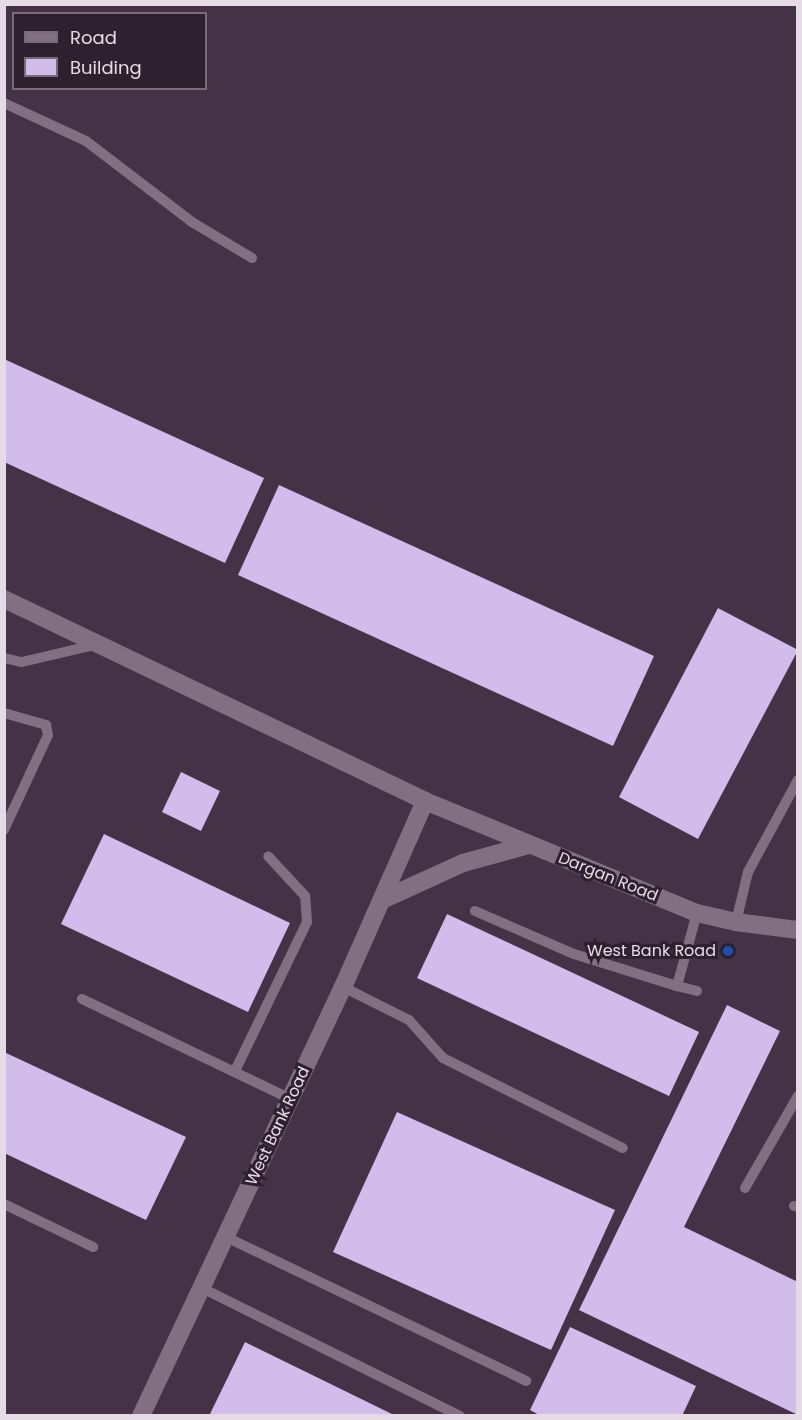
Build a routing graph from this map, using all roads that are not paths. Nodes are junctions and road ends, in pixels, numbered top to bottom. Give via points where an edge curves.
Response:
1 (4, 103) edge
2 (252, 258) dead end
3 (4, 599) edge
4 (99, 644) junction
5 (4, 658) edge
6 (4, 713) edge
7 (798, 780) edge
8 (425, 801) junction
9 (4, 830) edge
10 (529, 845) junction
11 (267, 856) dead end
12 (382, 900) junction
13 (475, 911) dead end
14 (697, 913) junction
15 (736, 922) junction
16 (798, 930) edge
17 (677, 986) junction
18 (343, 987) junction
19 (697, 991) dead end
20 (82, 999) dead end
21 (235, 1071) junction
22 (798, 1096) edge
23 (291, 1099) junction
24 (623, 1148) dead end
25 (745, 1188) dead end
26 (4, 1204) edge
27 (226, 1237) junction
28 (93, 1247) dead end
29 (202, 1288) junction
30 (526, 1381) dead end
31 (141, 1416) edge
32 (460, 1416) edge

1 - 2 lane via 86,141 192,222
3 - 4 street, Dargan Road
4 - 5 lane via 22,662
4 - 8 street, Dargan Road
6 - 9 lane via 46,725 48,735
7 - 15 lane via 748,872
8 - 10 street, Dargan Road
8 - 12 street, West Bank Road
10 - 12 street via 471,860
10 - 14 street, Dargan Road
11 - 21 lane via 305,896 307,922
12 - 18 street, West Bank Road
13 - 17 lane via 574,954
14 - 15 street, Dargan Road
14 - 17 lane
15 - 16 street, Dargan Road
17 - 19 lane
18 - 23 street, West Bank Road
18 - 24 lane via 409,1020 443,1058
20 - 21 lane
21 - 23 lane
22 - 25 lane
23 - 27 street, West Bank Road
26 - 28 lane
27 - 29 street, West Bank Road
27 - 30 lane
29 - 31 street, West Bank Road
29 - 32 lane

